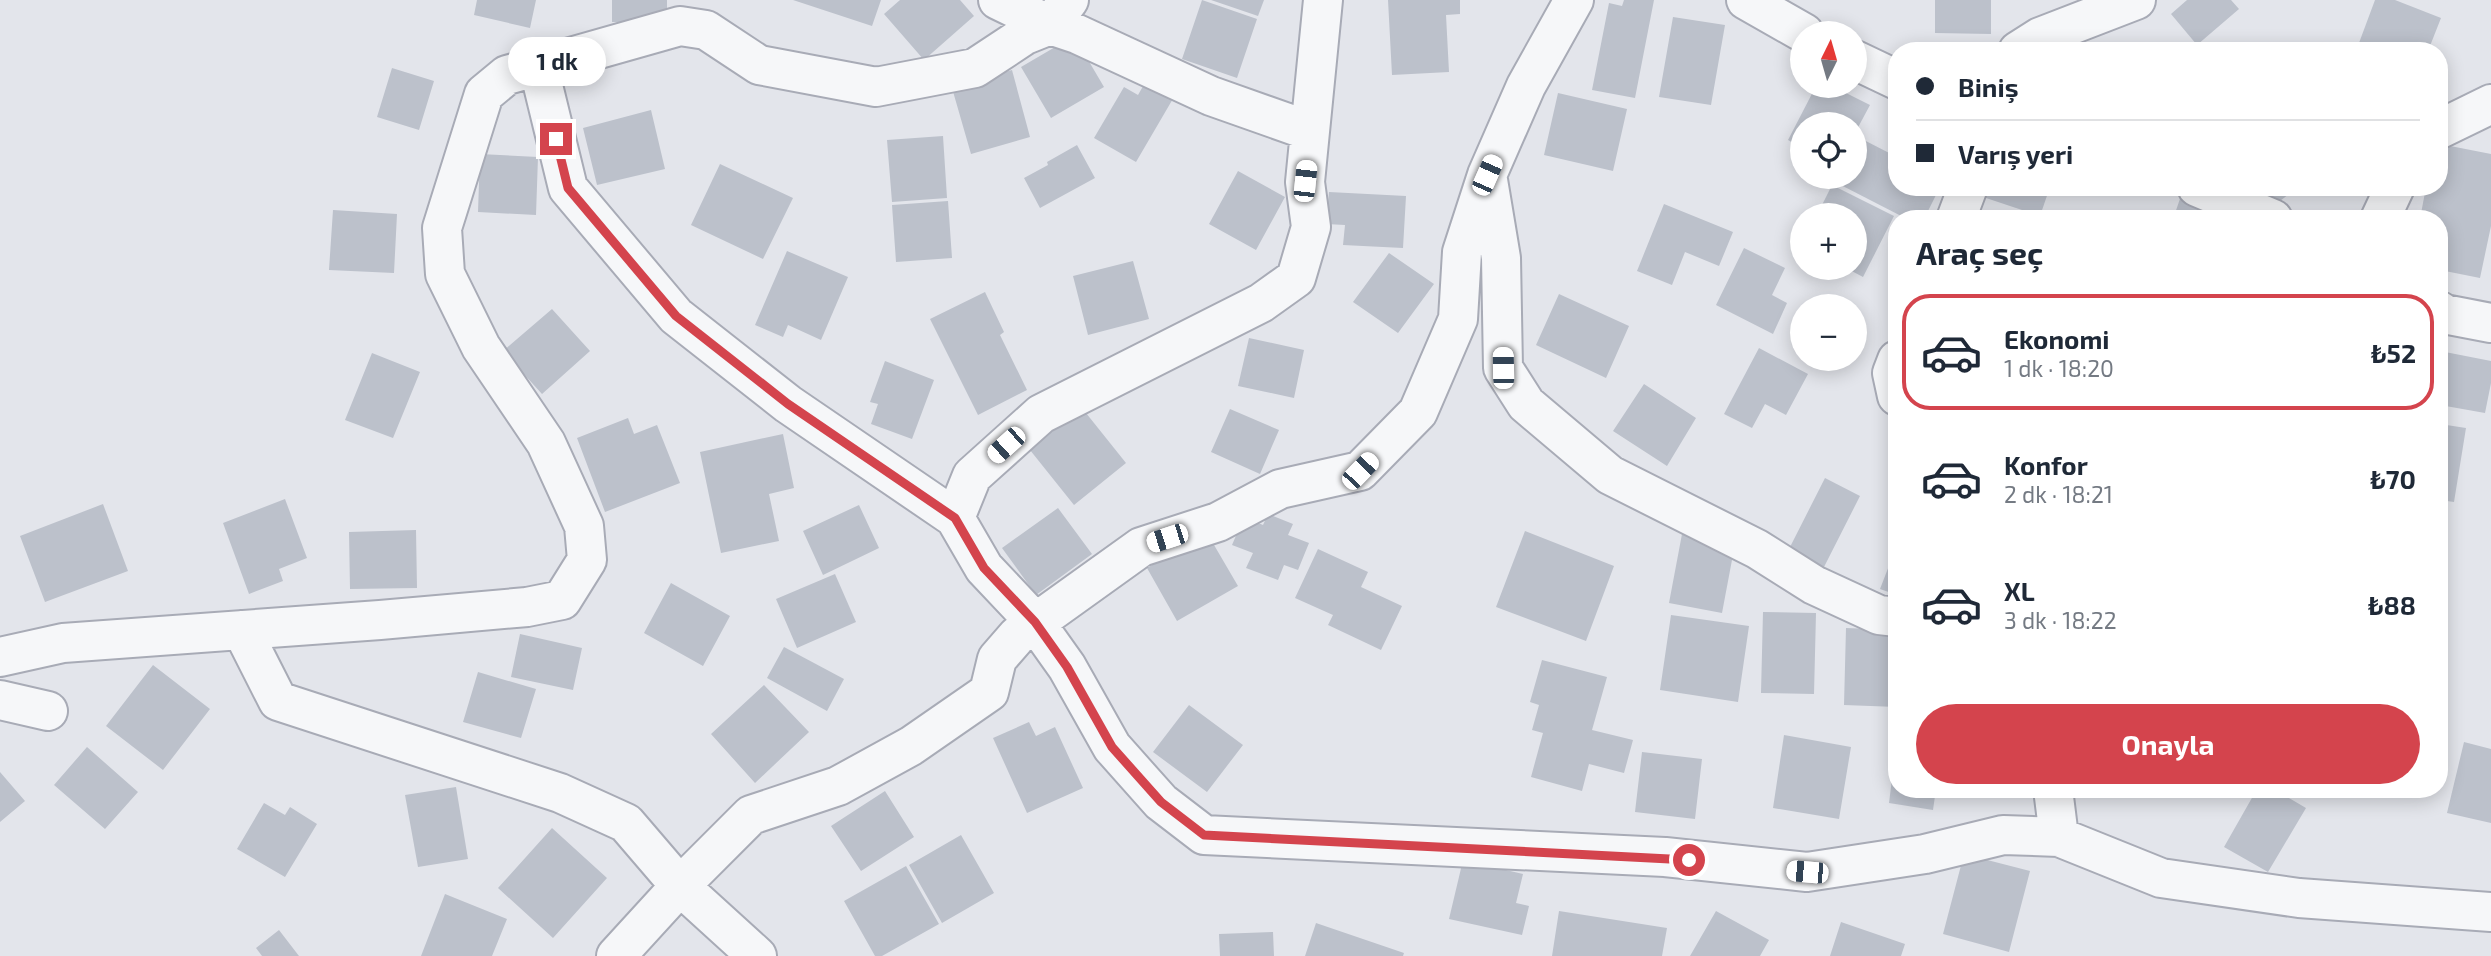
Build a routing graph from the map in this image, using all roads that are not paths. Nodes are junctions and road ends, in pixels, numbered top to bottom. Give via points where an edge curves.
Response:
1 (998, 0) edge
2 (1323, 0) edge
3 (1574, 0) edge
4 (1746, 0) edge
5 (2136, 0) edge
6 (1060, 12) edge
7 (1790, 25) edge
8 (2032, 42) edge
9 (538, 65) junction
10 (1867, 66) edge
11 (1888, 76) edge
12 (2491, 104) edge
13 (2448, 126) edge
14 (1310, 131) junction
15 (1487, 175) junction
16 (2218, 196) edge
17 (2252, 210) edge
18 (2448, 316) edge
19 (2491, 323) edge
20 (955, 518) junction
21 (1888, 616) edge
22 (1035, 622) junction
23 (242, 630) junction
24 (0, 657) edge
25 (0, 700) edge
26 (48, 711) dead end
27 (2054, 798) edge
28 (2059, 836) junction
29 (680, 886) junction
30 (2491, 912) edge
31 (616, 956) edge
32 (757, 956) edge

1 - 6 street
2 - 14 street
3 - 15 street via 1526,86
4 - 7 street
5 - 8 street
6 - 9 street via 975,68 876,87 759,65 706,30 680,26
6 - 14 street via 1077,34 1211,96
9 - 20 street via 568,188 676,316 788,404
9 - 23 street via 507,75 484,94 442,228 445,274 481,347 546,443 584,526 587,560 562,600 527,607
10 - 11 street
12 - 13 street
14 - 20 street via 1305,181 1311,227 1296,278 1261,303 1041,414 972,476
15 - 21 street via 1502,258 1503,368 1526,404 1610,475 1757,549 1814,585
15 - 22 street via 1462,252 1458,319 1443,354 1418,412 1360,471 1280,489 1218,522 1141,547
16 - 17 street
18 - 19 street
20 - 22 street via 984,568
22 - 28 street via 1067,667 1112,747 1161,802 1204,835 1665,857 1807,872 1925,854 2003,835
22 - 29 street via 997,659 989,692 912,746 838,786 751,815
23 - 24 street via 63,643
23 - 29 street via 278,701 560,793 626,823
25 - 26 street
27 - 28 street
28 - 30 street via 2161,878 2299,898
29 - 31 street
29 - 32 street

